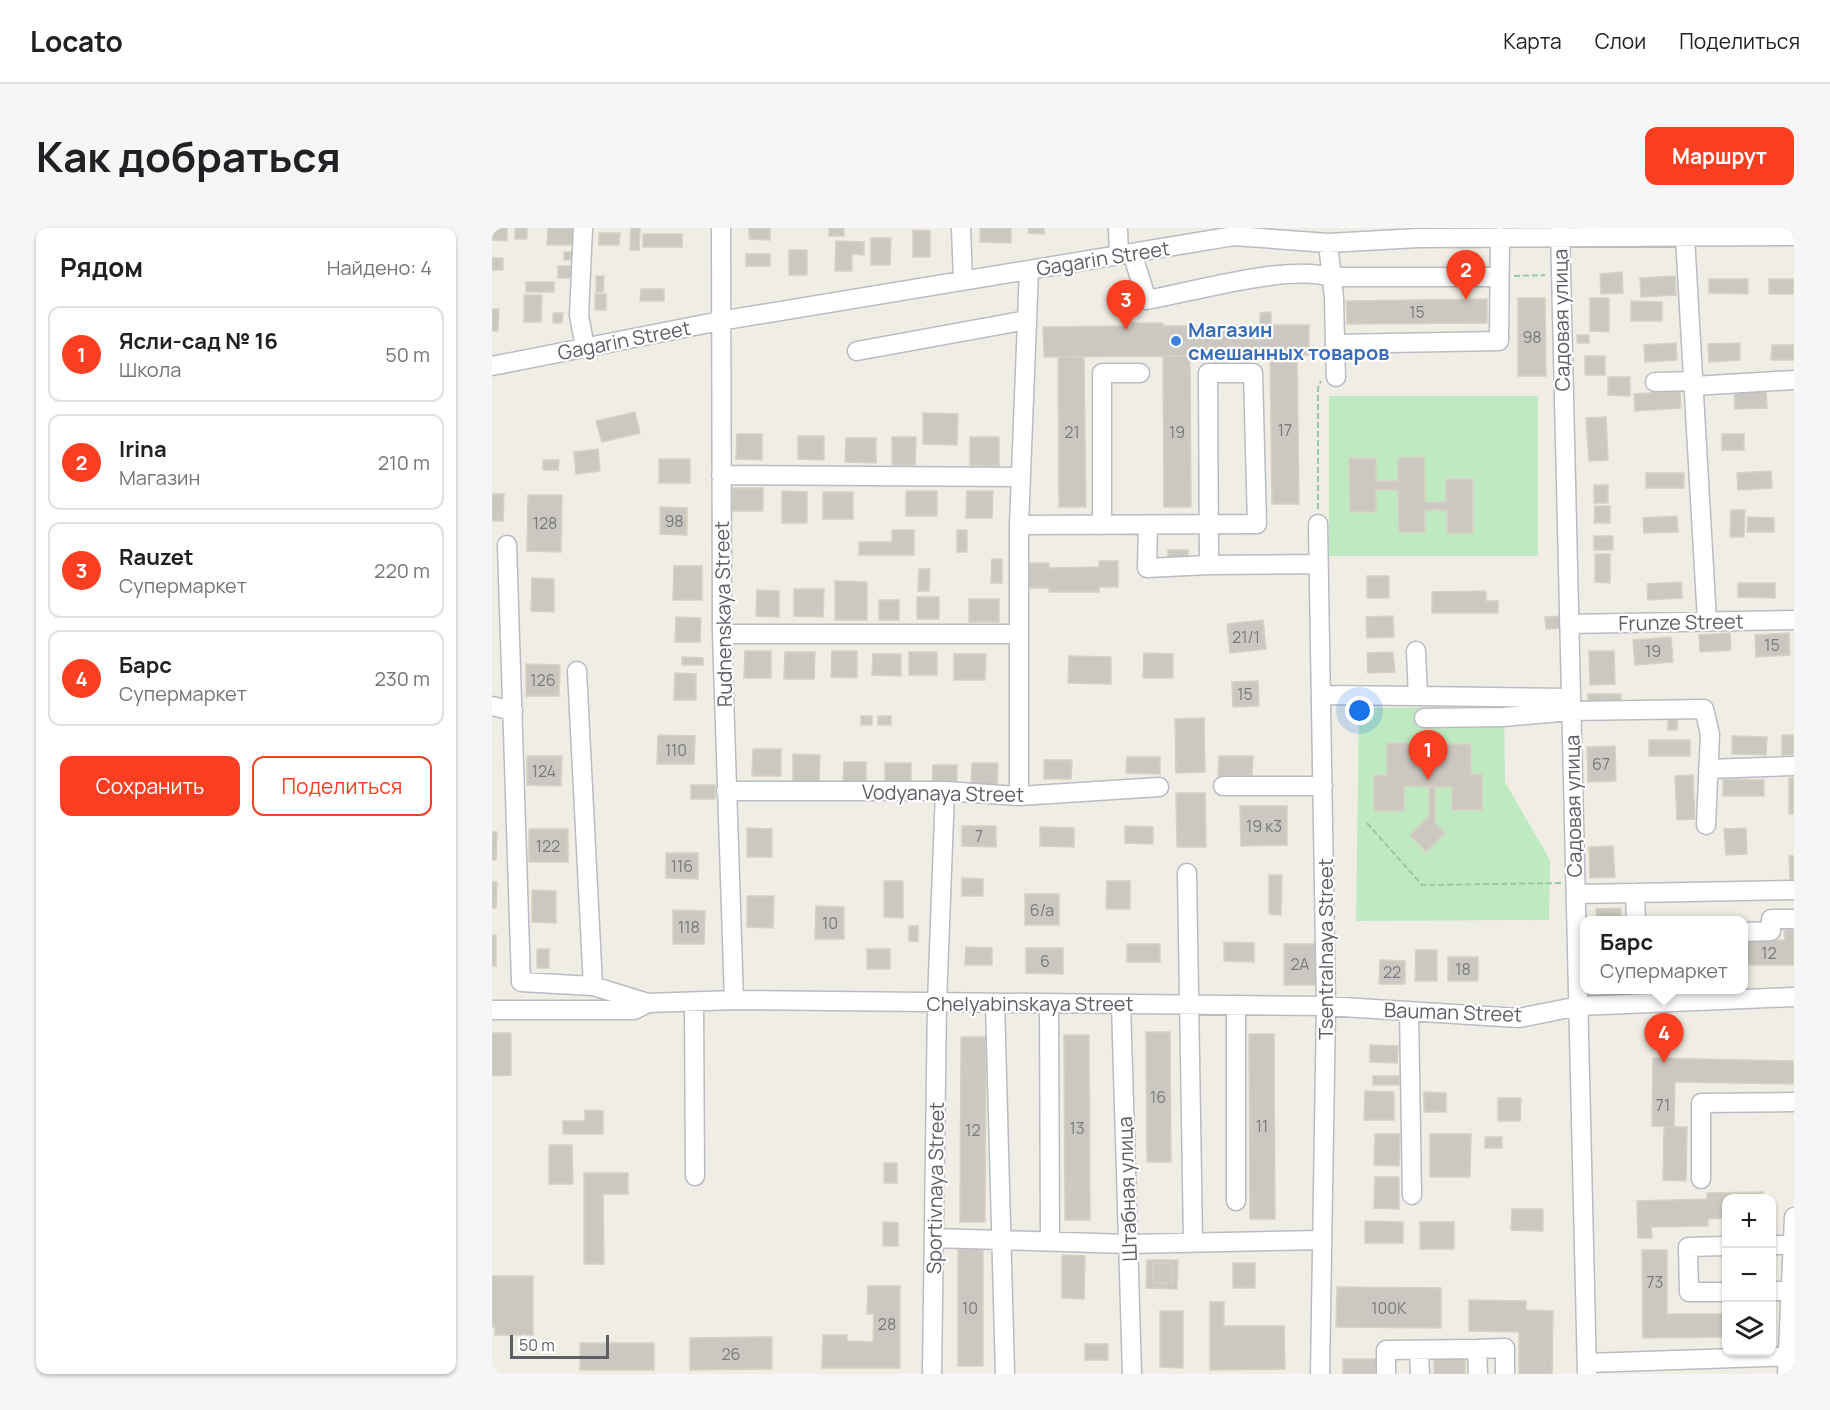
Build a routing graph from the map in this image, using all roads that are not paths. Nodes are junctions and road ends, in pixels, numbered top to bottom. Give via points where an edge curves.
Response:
1 (583, 228) edge
2 (721, 228) edge
3 (961, 228) edge
4 (1118, 228) edge
5 (1711, 232) edge
6 (1480, 233) edge
7 (1559, 233) edge
8 (1794, 236) edge
9 (1500, 237) junction
10 (1685, 237) junction
11 (1328, 243) junction
12 (1126, 254) junction
13 (1029, 270) junction
14 (1329, 277) junction
15 (1499, 277) junction
16 (963, 281) junction
17 (1027, 320) junction
18 (720, 321) junction
19 (1335, 344) junction
20 (585, 348) junction
21 (857, 351) dead end
22 (492, 366) edge
23 (1140, 373) dead end
24 (1336, 378) road end
25 (1794, 380) edge
26 (1655, 382) dead end
27 (1693, 384) junction
28 (721, 475) junction
29 (1020, 477) junction
30 (1208, 524) junction
31 (1318, 524) road end
32 (1019, 525) junction
33 (1102, 525) junction
34 (1148, 525) junction
35 (507, 545) dead end
36 (1319, 564) junction
37 (1209, 565) junction
38 (1794, 620) edge
39 (1707, 621) junction
40 (1569, 624) junction
41 (722, 634) junction
42 (1018, 634) junction
43 (1416, 651) dead end
44 (577, 670) dead end
45 (1321, 695) junction
46 (1418, 696) junction
47 (1570, 704) junction
48 (492, 706) edge
49 (513, 711) junction
50 (1424, 718) dead end
51 (1794, 766) edge
52 (1708, 769) junction
53 (1223, 786) dead end
54 (1323, 786) junction
55 (1160, 787) dead end
56 (726, 791) junction
57 (945, 791) junction
58 (1019, 796) junction
59 (1706, 825) dead end
60 (1187, 873) dead end
61 (1576, 888) junction
62 (1794, 890) edge
63 (1635, 893) junction
64 (1636, 916) edge
65 (1794, 919) edge
66 (1748, 932) edge
67 (593, 986) junction
68 (1794, 997) edge
69 (734, 1000) junction
70 (694, 1002) junction
71 (937, 1002) junction
72 (648, 1003) junction
73 (995, 1003) junction
74 (1049, 1003) junction
75 (1121, 1004) junction
76 (1190, 1004) junction
77 (1236, 1005) junction
78 (1326, 1006) junction
79 (1578, 1006) junction
80 (492, 1010) edge
81 (1409, 1011) junction
82 (1794, 1102) edge
83 (695, 1176) dead end
84 (1701, 1179) dead end
85 (1412, 1195) dead end
86 (1236, 1201) dead end
87 (1794, 1217) edge
88 (934, 1238) junction
89 (1050, 1240) junction
90 (1322, 1240) junction
91 (1003, 1241) junction
92 (1193, 1241) junction
93 (1128, 1244) junction
94 (1776, 1245) edge
95 (1791, 1245) junction
96 (1722, 1246) edge
97 (1776, 1291) edge
98 (1791, 1291) junction
99 (1722, 1292) edge
100 (1477, 1349) junction
101 (1419, 1350) junction
102 (1791, 1356) edge
103 (1587, 1369) edge
104 (932, 1374) edge
105 (1005, 1374) edge
106 (1132, 1374) edge
107 (1320, 1374) edge
108 (1386, 1374) edge
109 (1420, 1374) edge
110 (1478, 1374) edge
111 (1505, 1374) edge
112 (1787, 1374) edge

1 - 20 street via 579,315
2 - 18 street, Rudnenskaya Street
3 - 16 street
4 - 12 street
5 - 8 street, Gagarin Street
5 - 10 street, Gagarin Street
6 - 9 street, Gagarin Street
6 - 11 street, Gagarin Street
7 - 9 street, Gagarin Street
7 - 10 street, Gagarin Street
7 - 40 street, Садовая улица
9 - 15 street
10 - 27 street
11 - 12 street, Gagarin Street via 1234,236
11 - 14 street
12 - 13 street, Gagarin Street
12 - 14 street via 1147,300 1290,273
13 - 16 street, Gagarin Street
13 - 17 street
14 - 15 street
14 - 19 street via 1334,298
15 - 19 street via 1499,341
16 - 18 street, Gagarin Street
17 - 21 street
17 - 29 street
18 - 20 street, Gagarin Street
18 - 28 street, Rudnenskaya Street
19 - 24 street
20 - 22 street, Gagarin Street
23 - 33 street via 1102,373
25 - 27 street
26 - 27 street
27 - 39 street
28 - 29 street
28 - 41 street, Rudnenskaya Street
29 - 32 street
30 - 30 street via 1208,373 1253,373 1257,524
30 - 34 street
30 - 37 street
31 - 36 street, Tsentralnaya Street
32 - 33 street
32 - 42 street
33 - 34 street
34 - 37 street via 1147,568
35 - 49 street
36 - 37 street
36 - 45 street, Tsentralnaya Street
38 - 39 street, Frunze Street
39 - 40 street, Frunze Street
40 - 47 street, Садовая улица
41 - 42 street
41 - 56 street, Rudnenskaya Street
42 - 58 street
43 - 46 street
44 - 67 street
45 - 46 street
45 - 54 street, Tsentralnaya Street
46 - 47 street
47 - 50 street via 1504,717
47 - 52 street via 1704,709 1710,734
47 - 61 street, Садовая улица
48 - 49 street
49 - 67 street via 521,982
51 - 52 street
52 - 59 street
53 - 54 street
54 - 78 street, Tsentralnaya Street
55 - 58 street, Vodyanaya Street
56 - 57 street, Vodyanaya Street
56 - 69 street, Rudnenskaya Street
57 - 58 street, Vodyanaya Street
57 - 71 street, Sportivnaya Street
60 - 76 street
61 - 63 street
61 - 79 street, Садовая улица
62 - 63 street
63 - 64 street
65 - 66 street via 1770,919 1771,931
67 - 72 street
68 - 79 street, Bauman Street
69 - 70 street, Chelyabinskaya Street
69 - 71 street, Chelyabinskaya Street
70 - 72 street, Chelyabinskaya Street
70 - 83 street
71 - 73 street, Chelyabinskaya Street
71 - 88 street, Sportivnaya Street
72 - 80 street via 634,1010
73 - 74 street, Chelyabinskaya Street
73 - 91 street
74 - 75 street, Chelyabinskaya Street
74 - 89 street
75 - 76 street, Chelyabinskaya Street
75 - 93 street, Штабная улица
76 - 77 street, Chelyabinskaya Street
76 - 92 street
77 - 78 street, Chelyabinskaya Street
77 - 86 street
78 - 81 street, Bauman Street
78 - 90 street, Tsentralnaya Street
79 - 81 street, Bauman Street via 1519,1018
79 - 103 street, Садовая улица
81 - 85 street
82 - 84 street via 1701,1103
87 - 95 street
88 - 91 street
88 - 104 street, Sportivnaya Street
89 - 91 street
89 - 93 street
90 - 92 street
90 - 107 street, Tsentralnaya Street
91 - 105 street
92 - 93 street
93 - 106 street, Штабная улица
94 - 95 street
95 - 98 street
96 - 99 street via 1688,1247 1689,1292
97 - 98 street
98 - 102 street
100 - 101 street
100 - 110 street
100 - 111 street via 1505,1348
101 - 108 street via 1386,1350
101 - 109 street
102 - 103 street
102 - 112 street

